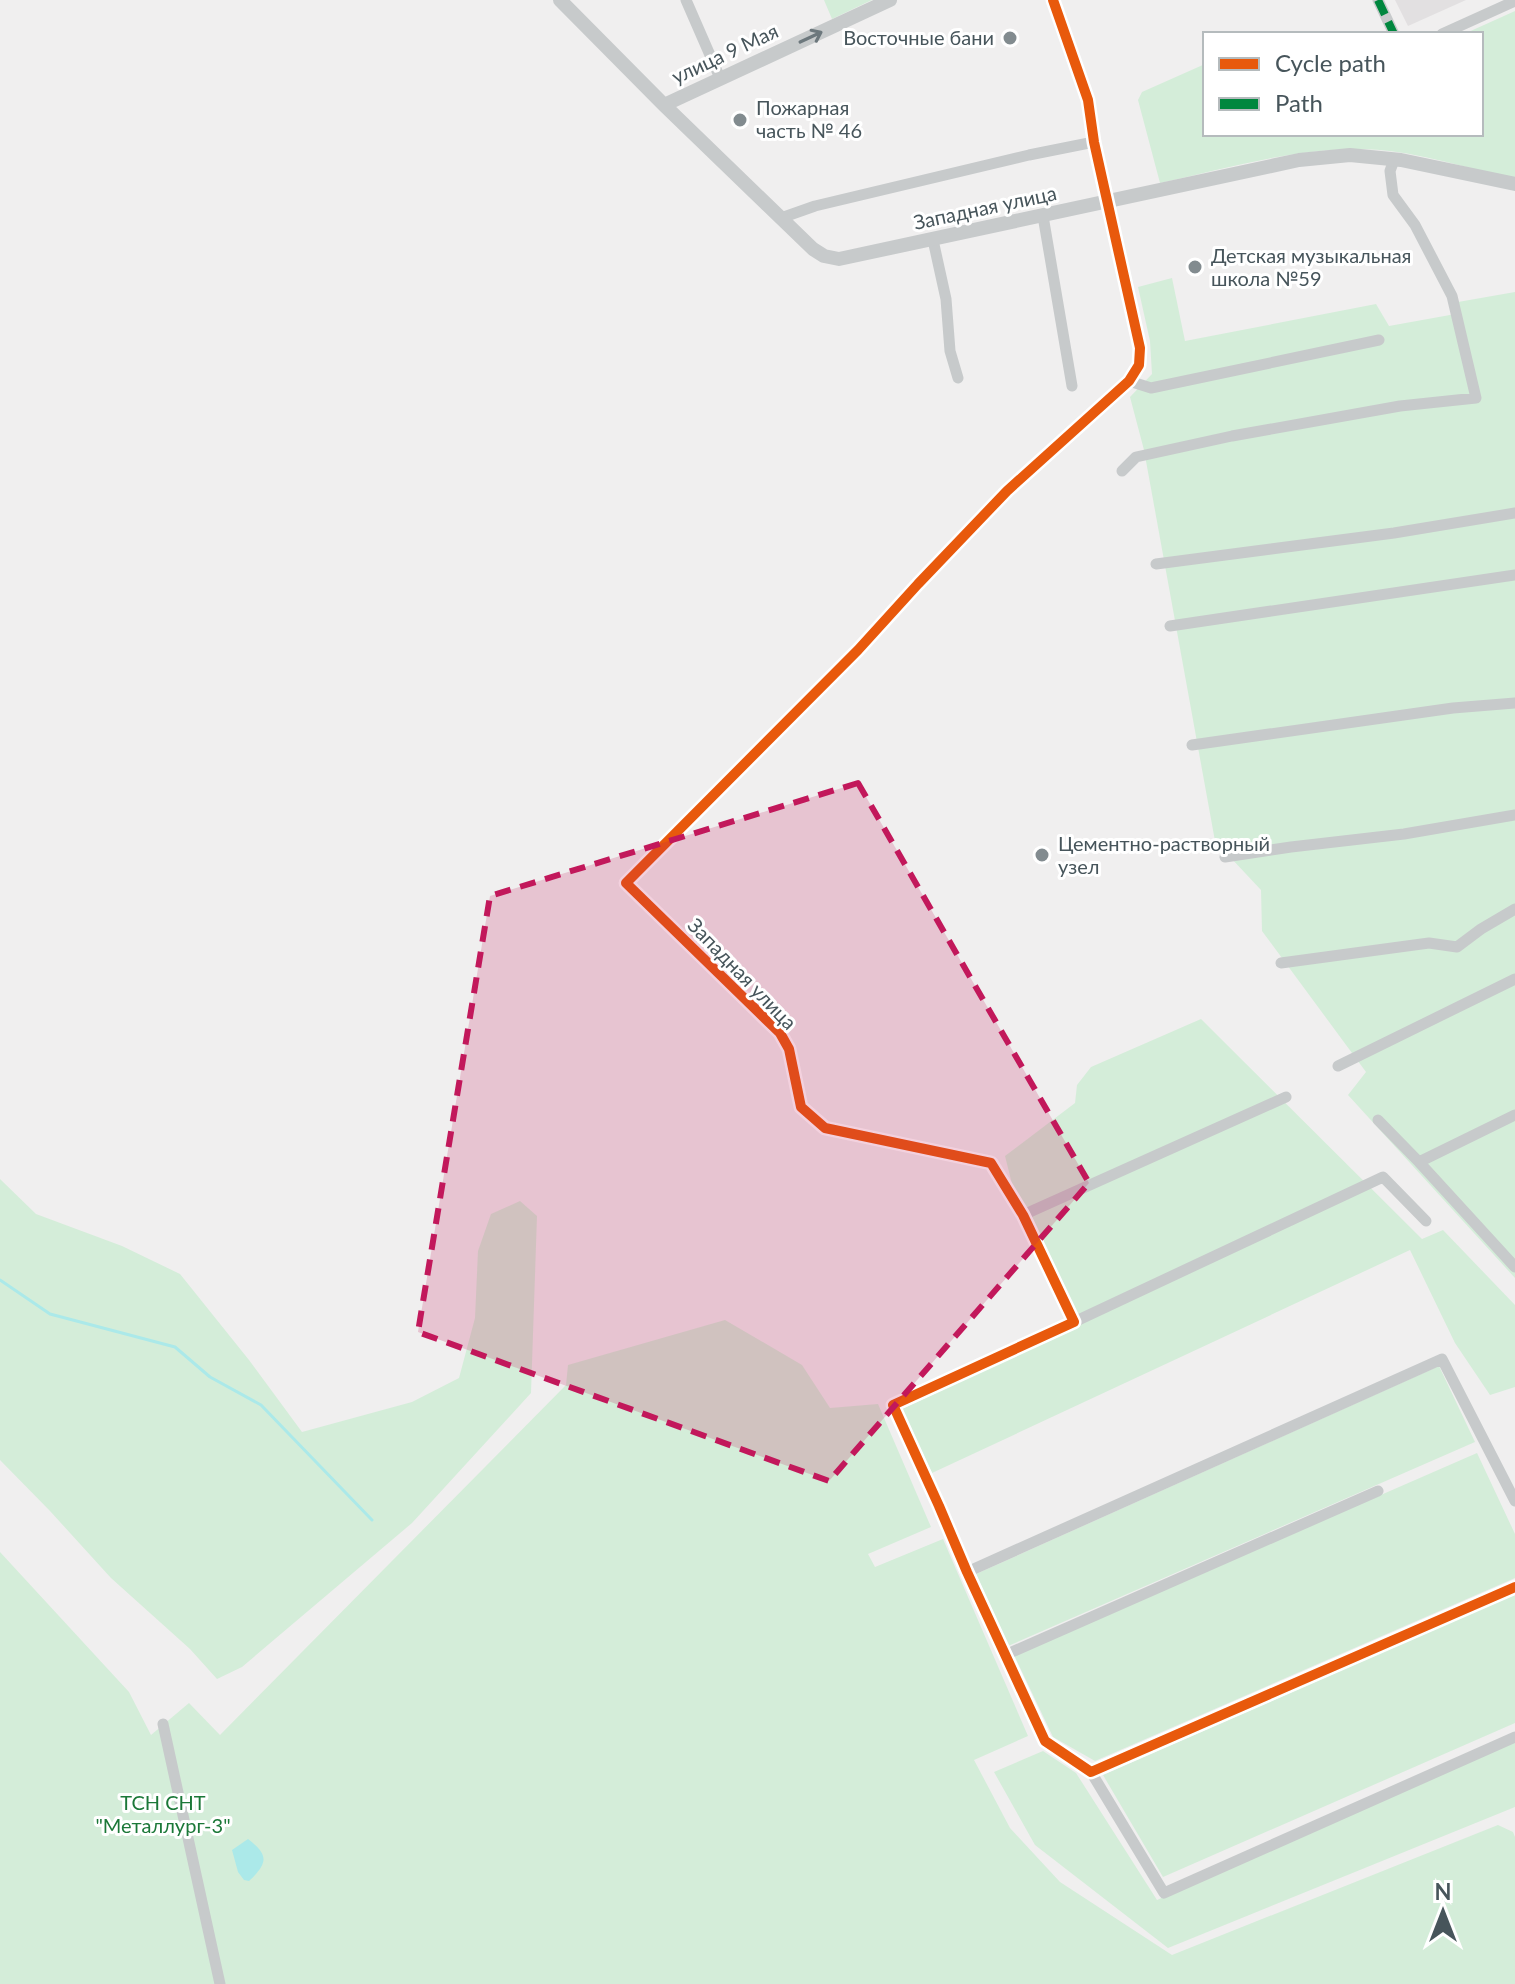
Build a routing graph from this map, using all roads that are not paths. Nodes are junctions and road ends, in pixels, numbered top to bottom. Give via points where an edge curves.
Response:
1 (560, 0) edge
2 (686, 0) edge
3 (890, 0) edge
4 (1053, 0) edge
5 (1378, 0) edge
6 (1515, 1) edge
7 (1393, 32) edge
8 (1446, 32) edge
9 (720, 78) junction
10 (664, 105) junction
11 (1094, 142) junction
12 (1394, 160) junction
13 (1515, 184) edge
14 (1108, 202) junction
15 (1043, 216) junction
16 (781, 218) junction
17 (933, 240) junction
18 (1379, 340) dead end
19 (958, 378) dead end
20 (1129, 381) junction
21 (1072, 386) dead end
22 (1122, 471) dead end
23 (1515, 513) edge
24 (1156, 564) dead end
25 (1515, 575) edge
26 (1170, 626) dead end
27 (1515, 703) edge
28 (1192, 745) dead end
29 (1515, 815) edge
30 (1225, 857) dead end
31 (1515, 909) edge
32 (1281, 963) dead end
33 (1515, 979) edge
34 (1338, 1066) dead end
35 (1286, 1097) dead end
36 (1515, 1115) edge
37 (1378, 1120) dead end
38 (1419, 1162) junction
39 (1023, 1215) junction
40 (1426, 1221) dead end
41 (1512, 1259) edge
42 (1074, 1322) junction
43 (1378, 1491) dead end
44 (1515, 1501) edge
45 (967, 1572) junction
46 (1515, 1587) edge
47 (1005, 1655) junction
48 (163, 1724) dead end
49 (1515, 1737) edge
50 (1091, 1772) junction
51 (220, 1984) edge

1 - 10 street, Западная улица
2 - 9 street
9 -> 3 street, улица 9 Мая
4 - 11 street via 1084,84
5 - 7 street
6 - 8 street
9 - 10 street, улица 9 Мая
10 - 16 street, Западная улица
11 - 14 street
11 - 16 street
12 - 13 street, Западная улица
12 - 14 street, Западная улица via 1350,155 1299,160
12 - 22 street via 1393,195 1452,296 1476,398 1400,406 1218,439 1136,457
14 - 15 street, Западная улица
14 - 20 street via 1140,348 1139,365
15 - 17 street, Западная улица
15 - 21 street
16 - 17 street, Западная улица via 813,249 839,259
17 - 19 street
18 - 20 street via 1151,388
20 - 39 street, Западная улица via 1007,491 626,883 780,1033 789,1049 801,1107 825,1128 991,1163
23 - 24 street
25 - 26 street
27 - 28 street
29 - 30 street
31 - 32 street via 1457,947 1429,943
33 - 34 street
35 - 39 street
36 - 38 street
37 - 38 street
38 - 41 street
39 - 42 street, Западная улица
40 - 42 street via 1383,1177
42 - 45 street via 893,1405
43 - 47 street
44 - 45 street via 1442,1359
45 - 47 street
46 - 50 street
47 - 50 street via 1045,1741
48 - 51 street
49 - 50 street via 1164,1893

